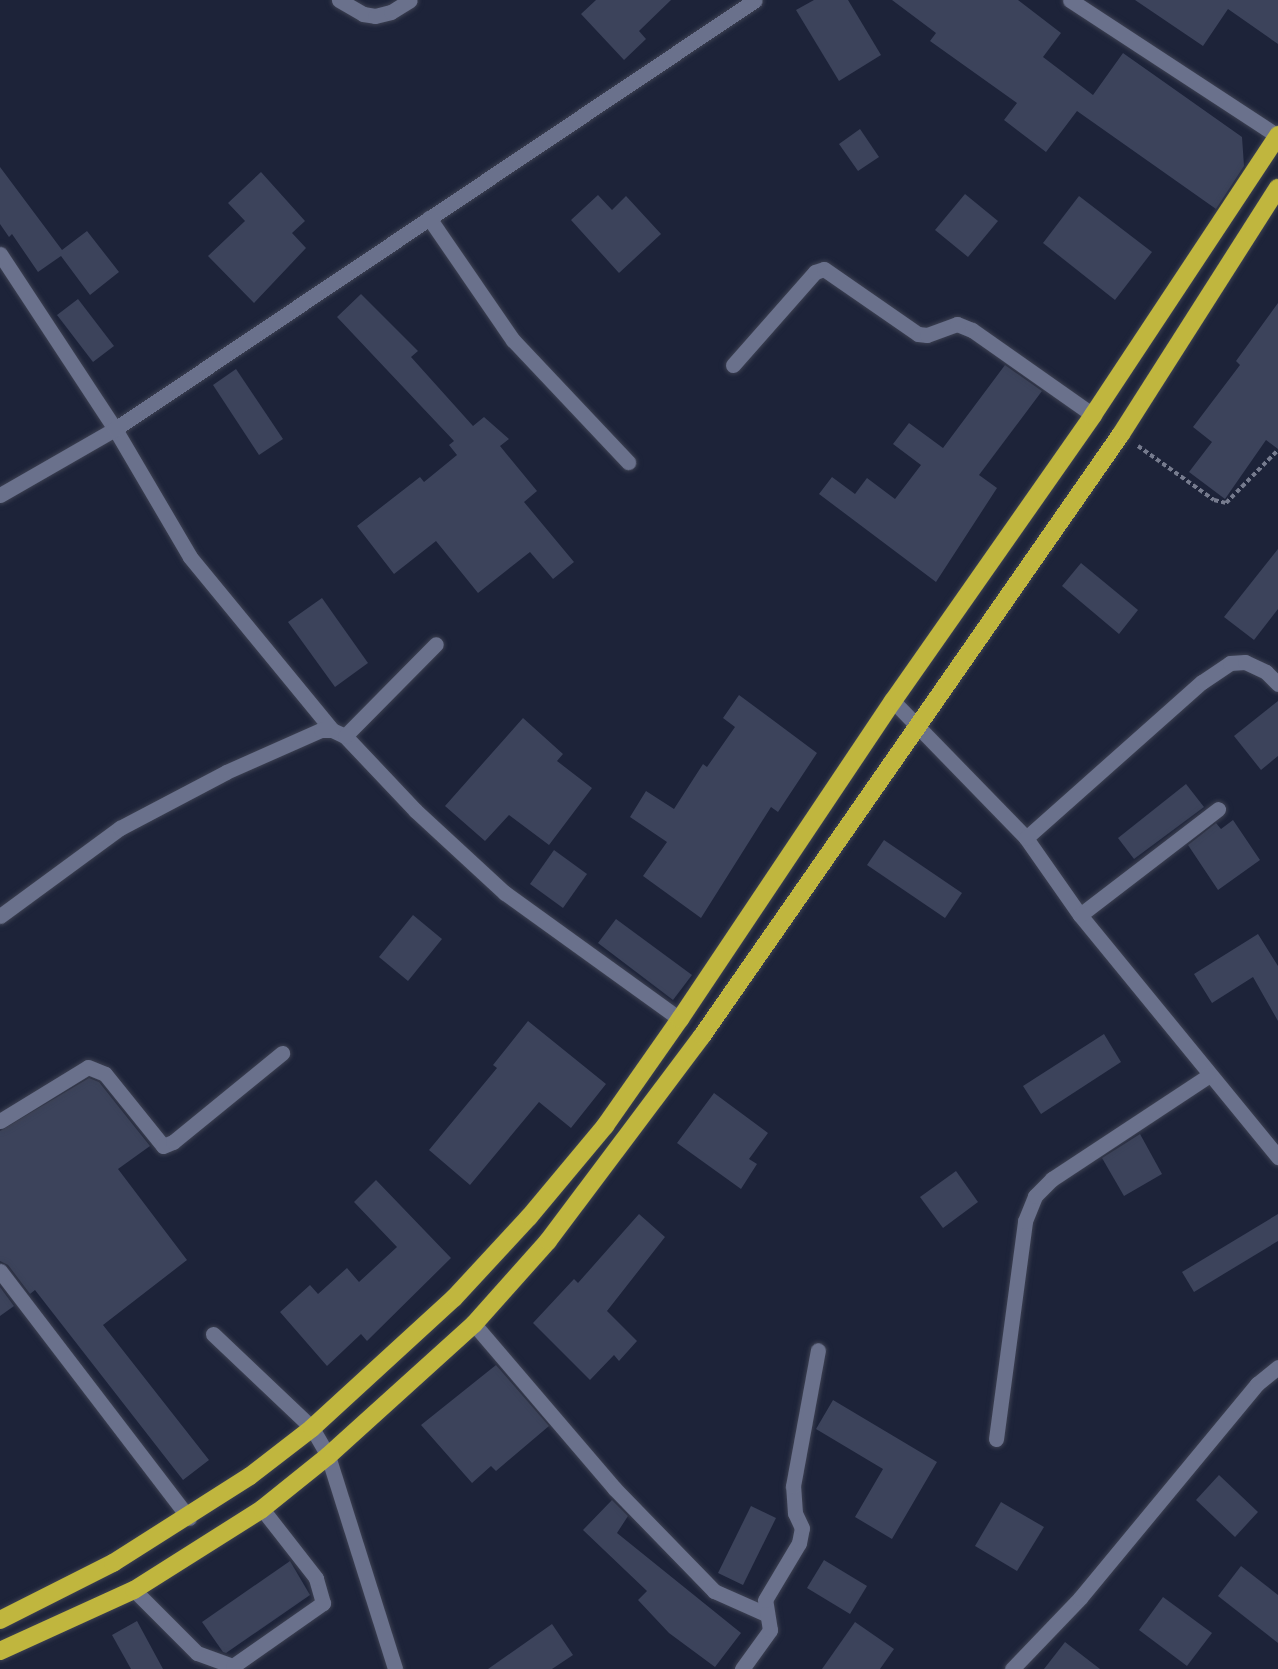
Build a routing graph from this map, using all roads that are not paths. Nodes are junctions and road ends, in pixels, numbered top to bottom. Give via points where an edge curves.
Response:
1 (339, 0) edge
2 (410, 0) edge
3 (755, 0) edge
4 (1070, 0) edge
5 (1278, 136) edge
6 (1278, 188) edge
7 (429, 218) junction
8 (0, 254) edge
9 (733, 365) dead end
10 (1093, 415) junction
11 (115, 429) junction
12 (628, 462) dead end
13 (0, 495) edge
14 (436, 644) dead end
15 (1278, 684) edge
16 (893, 701) junction
17 (918, 725) junction
18 (339, 733) junction
19 (1218, 809) dead end
20 (1026, 838) junction
21 (1080, 915) junction
22 (0, 916) edge
23 (680, 1019) junction
24 (282, 1053) dead end
25 (1210, 1075) junction
26 (0, 1121) edge
27 (1278, 1157) edge
28 (0, 1271) edge
29 (474, 1324) junction
30 (213, 1334) dead end
31 (818, 1350) dead end
32 (1278, 1367) edge
33 (312, 1428) junction
34 (996, 1439) dead end
35 (328, 1456) junction
36 (262, 1509) junction
37 (189, 1518) junction
38 (134, 1590) junction
39 (766, 1614) junction
40 (0, 1620) edge
41 (0, 1651) edge
42 (395, 1669) edge
43 (742, 1669) edge
44 (1012, 1669) edge

1 - 2 street via 363,14 375,16
3 - 7 street
4 - 5 street
5 - 10 highway
6 - 17 highway via 1121,434
7 - 11 street
7 - 12 street via 513,340
8 - 11 street
9 - 10 street via 815,272 824,269 918,334 927,335 957,324 972,330
10 - 16 highway
11 - 13 street
11 - 18 street via 190,557
14 - 18 street
15 - 20 street via 1266,672 1245,662 1230,663 1202,682
16 - 17 street
16 - 23 highway
17 - 20 street
17 - 29 highway via 639,1124 548,1242
18 - 22 street via 321,730 226,772 120,828
18 - 23 street via 416,811 506,893
19 - 21 street
20 - 21 street
21 - 25 street
23 - 33 highway via 605,1126 529,1217 454,1298
24 - 26 street via 173,1142 163,1146 105,1074 88,1067
25 - 27 street
25 - 34 street via 1052,1179 1035,1196 1025,1221
28 - 37 street
29 - 35 highway
29 - 39 street via 614,1488 714,1591
30 - 33 street
31 - 39 street via 793,1486 795,1513 802,1528 799,1543 765,1600
32 - 44 street via 1257,1384 1080,1598
33 - 35 street
33 - 37 highway
35 - 36 highway
35 - 42 street
36 - 38 highway
36 - 38 street via 316,1578 322,1603 233,1666 197,1653
37 - 40 highway via 113,1563
38 - 41 highway
39 - 43 street via 770,1630

